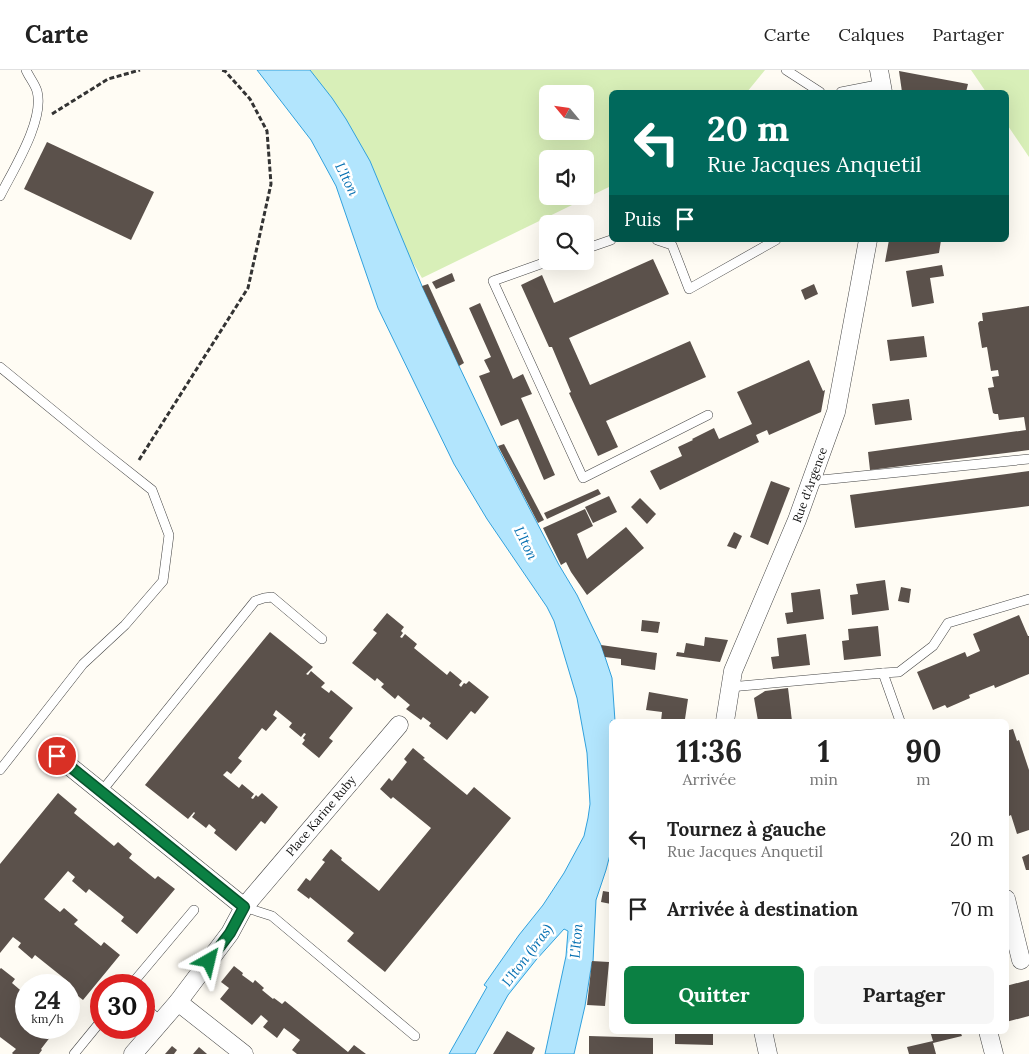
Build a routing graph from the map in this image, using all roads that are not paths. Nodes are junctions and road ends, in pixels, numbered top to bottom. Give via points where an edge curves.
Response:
1 (26, 70) edge
2 (786, 70) edge
3 (881, 82) edge
4 (817, 90) edge
5 (849, 90) edge
6 (0, 196) edge
7 (609, 241) edge
8 (662, 242) edge
9 (772, 242) edge
10 (868, 242) edge
11 (594, 246) edge
12 (539, 264) edge
13 (0, 367) edge
14 (708, 415) dead end
15 (1029, 459) edge
16 (811, 481) junction
17 (1029, 599) edge
18 (322, 640) dead end
19 (883, 673) junction
20 (730, 687) junction
21 (725, 719) edge
22 (899, 719) edge
23 (399, 724) dead end
24 (57, 756) dead end
25 (0, 770) edge
26 (101, 792) junction
27 (244, 907) junction
28 (194, 910) dead end
29 (1009, 913) edge
30 (1019, 961) edge
31 (140, 974) edge
32 (178, 1002) junction
33 (155, 1016) edge
34 (161, 1022) junction
35 (90, 1034) edge
36 (764, 1034) edge
37 (989, 1034) edge
38 (415, 1036) dead end
39 (74, 1054) edge
40 (133, 1054) edge
41 (244, 1054) edge
42 (768, 1054) edge
43 (994, 1054) edge

1 - 6 lane via 37,91 38,110 30,136
2 - 4 lane
3 - 5 lane
7 - 11 lane
8 - 9 lane via 672,245 689,289
10 - 16 street, Rue d'Argence via 836,412
12 - 14 lane via 493,280 583,478
13 - 25 lane via 152,490 169,535 163,581 125,625 83,664
15 - 16 lane
16 - 20 street, Rue d'Argence via 733,671
17 - 19 lane via 948,622 933,646 899,672
18 - 26 lane via 272,597 255,601
19 - 20 lane
19 - 22 lane
20 - 21 street, Rue d'Argence
23 - 27 street, Place Karine Ruby
24 - 26 street
26 - 27 street
27 - 32 street, Place Karine Ruby via 230,933
27 - 38 lane via 272,916
28 - 31 lane
29 - 30 street
32 - 34 street, Place Karine Ruby
32 - 41 street
33 - 34 lane
34 - 40 street, Place Karine Ruby
35 - 39 lane
36 - 42 street
37 - 43 street

